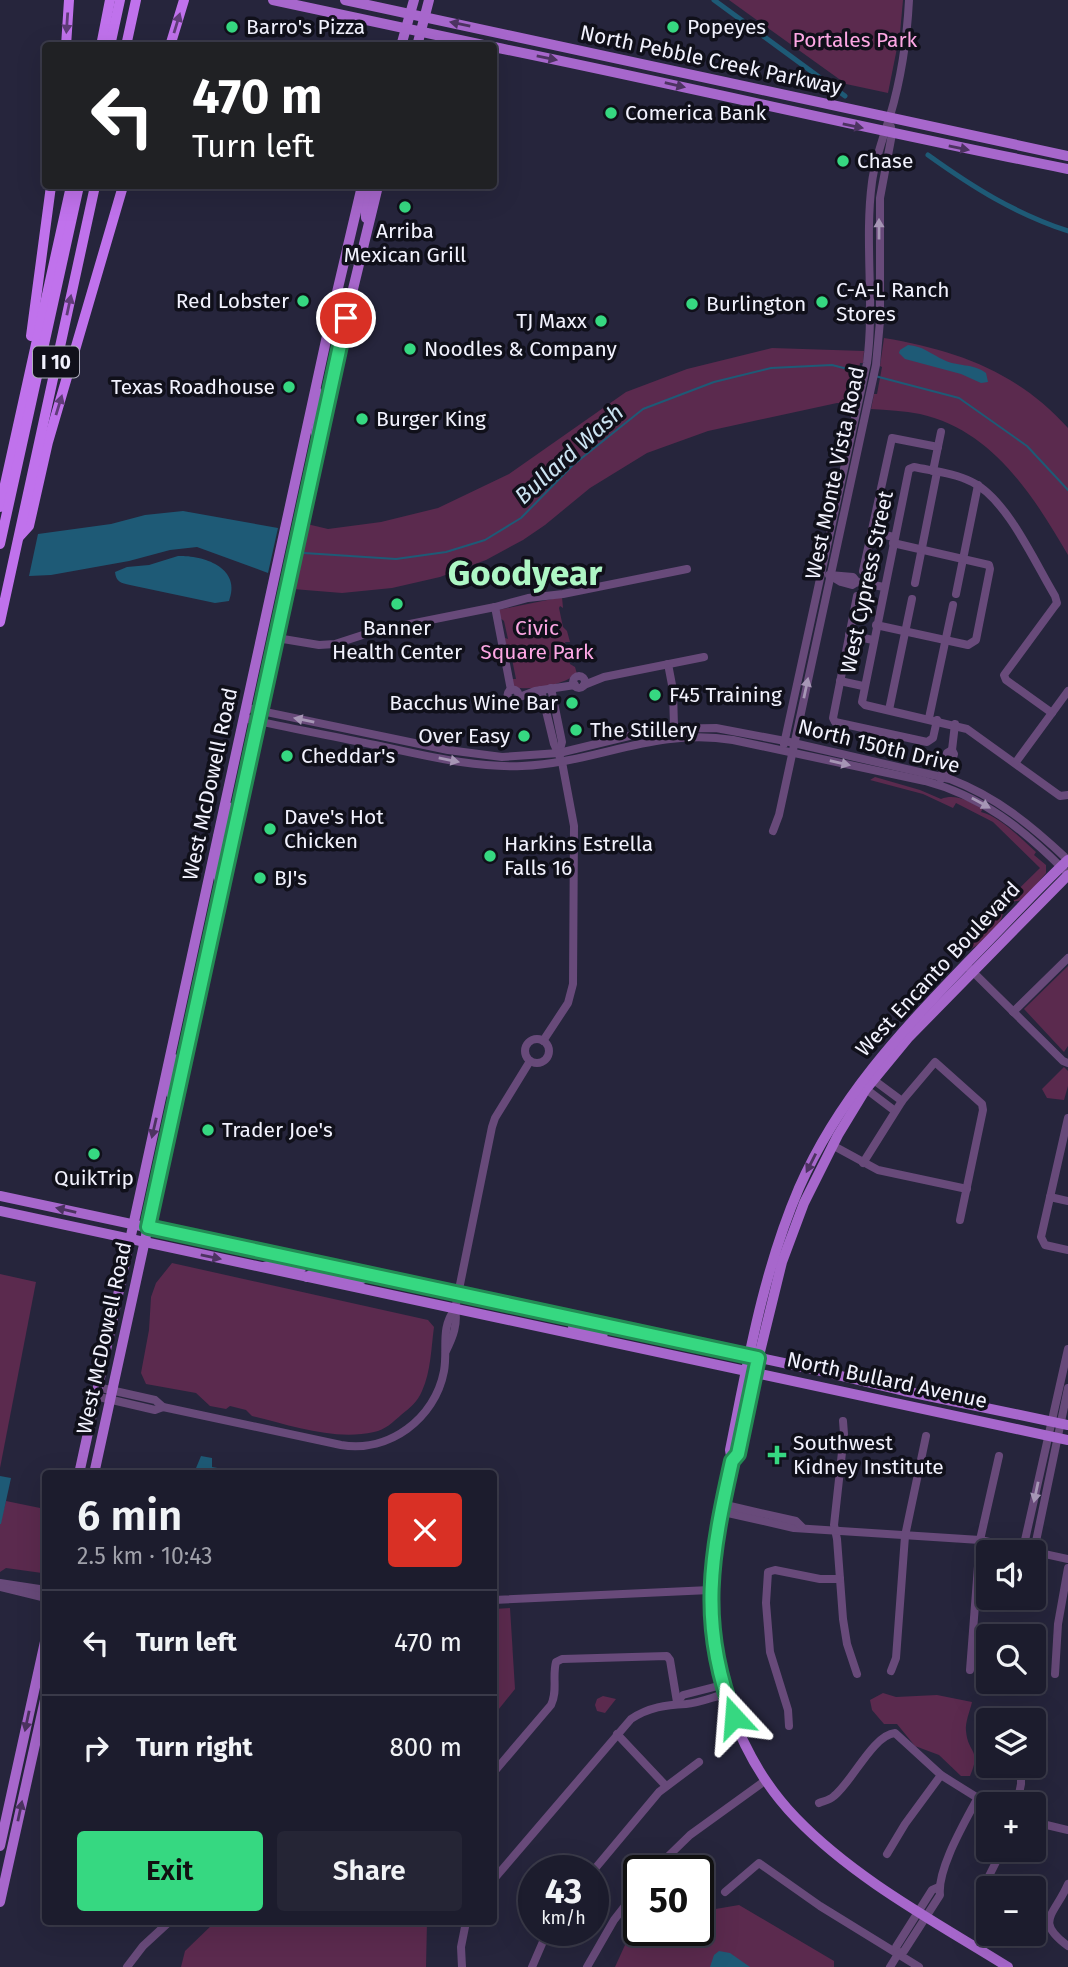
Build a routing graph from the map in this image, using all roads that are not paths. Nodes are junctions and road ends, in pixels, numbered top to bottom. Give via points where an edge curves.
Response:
1 (69, 0) edge
2 (110, 0) edge
3 (120, 0) edge
4 (136, 0) edge
5 (184, 0) edge
6 (273, 0) edge
7 (325, 0) edge
8 (345, 0) edge
9 (414, 0) edge
10 (429, 0) edge
11 (909, 0) edge
12 (298, 5) junction
13 (410, 14) junction
14 (425, 17) junction
15 (406, 29) junction
16 (420, 32) junction
17 (66, 42) edge
18 (102, 42) edge
19 (111, 42) edge
20 (127, 42) edge
21 (171, 42) edge
22 (402, 42) edge
23 (418, 42) edge
24 (469, 42) edge
25 (497, 48) edge
26 (799, 99) junction
27 (749, 101) junction
28 (889, 117) junction
29 (887, 133) junction
30 (1068, 156) edge
31 (1068, 169) edge
32 (51, 189) edge
33 (70, 189) edge
34 (78, 189) edge
35 (94, 189) edge
36 (122, 189) edge
37 (361, 189) edge
38 (368, 189) edge
39 (376, 189) edge
40 (367, 229) junction
41 (31, 367) junction
42 (316, 385) junction
43 (942, 432) dead end
44 (320, 438) junction
45 (938, 447) junction
46 (935, 471) junction
47 (978, 485) junction
48 (0, 507) edge
49 (871, 532) junction
50 (17, 539) junction
51 (893, 540) junction
52 (0, 544) edge
53 (921, 549) junction
54 (963, 558) junction
55 (687, 569) dead end
56 (863, 571) dead end
57 (826, 575) junction
58 (915, 583) dead end
59 (884, 587) junction
60 (956, 594) dead end
61 (857, 596) dead end
62 (912, 599) dead end
63 (953, 605) dead end
64 (495, 607) junction
65 (0, 622) edge
66 (876, 625) junction
67 (905, 631) junction
68 (849, 635) junction
69 (277, 638) junction
70 (873, 640) junction
71 (946, 640) junction
72 (704, 657) dead end
73 (668, 664) junction
74 (840, 681) junction
75 (863, 686) junction
76 (546, 689) junction
77 (1068, 691) edge
78 (889, 710) junction
79 (246, 713) junction
80 (1052, 713) junction
81 (260, 716) junction
82 (933, 719) junction
83 (956, 724) junction
84 (674, 727) junction
85 (785, 741) junction
86 (793, 748) junction
87 (782, 750) junction
88 (559, 752) junction
89 (562, 762) junction
90 (1016, 762) junction
91 (941, 780) junction
92 (1066, 796) edge
93 (226, 799) junction
94 (773, 831) dead end
95 (218, 837) junction
96 (232, 843) junction
97 (1066, 867) edge
98 (222, 888) junction
99 (1068, 958) edge
100 (190, 966) junction
101 (969, 968) junction
102 (205, 970) junction
103 (1013, 1012) junction
104 (543, 1041) junction
105 (172, 1048) junction
106 (530, 1061) junction
107 (1068, 1063) edge
108 (870, 1077) junction
109 (863, 1087) junction
110 (177, 1099) junction
111 (902, 1101) junction
112 (895, 1111) junction
113 (1068, 1118) edge
114 (832, 1145) junction
115 (863, 1163) junction
116 (967, 1189) junction
117 (0, 1196) edge
118 (1050, 1198) junction
119 (23, 1200) junction
120 (1068, 1201) edge
121 (0, 1203) edge
122 (0, 1210) edge
123 (792, 1218) junction
124 (960, 1220) dead end
125 (133, 1225) junction
126 (148, 1227) junction
127 (129, 1240) junction
128 (144, 1243) junction
129 (1068, 1250) edge
130 (307, 1261) junction
131 (262, 1268) junction
132 (372, 1275) junction
133 (307, 1277) junction
134 (458, 1293) junction
135 (455, 1309) junction
136 (608, 1327) junction
137 (560, 1330) junction
138 (1068, 1349) edge
139 (754, 1357) junction
140 (750, 1371) junction
141 (1068, 1388) edge
142 (904, 1391) junction
143 (96, 1392) junction
144 (111, 1395) junction
145 (875, 1398) junction
146 (843, 1421) dead end
147 (1060, 1423) edge
148 (926, 1436) dead end
149 (1058, 1437) edge
150 (999, 1456) dead end
151 (80, 1470) edge
152 (95, 1470) edge
153 (721, 1508) junction
154 (835, 1531) junction
155 (905, 1536) junction
156 (980, 1540) edge
157 (1026, 1540) edge
158 (1036, 1540) edge
159 (976, 1541) edge
160 (1046, 1554) edge
161 (1068, 1559) edge
162 (840, 1579) junction
163 (0, 1585) edge
164 (42, 1590) edge
165 (710, 1590) junction
166 (976, 1593) edge
167 (42, 1597) edge
168 (497, 1600) edge
169 (42, 1655) edge
170 (970, 1670) dead end
171 (891, 1671) dead end
172 (857, 1674) dead end
173 (1055, 1674) dead end
174 (724, 1689) junction
175 (677, 1702) junction
176 (42, 1713) edge
177 (789, 1726) dead end
178 (617, 1734) junction
179 (699, 1762) dead end
180 (497, 1768) edge
181 (940, 1775) junction
182 (765, 1780) junction
183 (666, 1786) junction
184 (976, 1798) edge
185 (976, 1801) edge
186 (819, 1803) dead end
187 (1046, 1825) edge
188 (1068, 1830) edge
189 (0, 1846) edge
190 (887, 1854) dead end
191 (607, 1855) edge
192 (670, 1855) edge
193 (497, 1875) edge
194 (1068, 1884) edge
195 (725, 1892) dead end
196 (0, 1902) edge
197 (623, 1908) edge
198 (923, 1914) junction
199 (166, 1925) edge
200 (465, 1925) edge
201 (541, 1946) edge
202 (1068, 1946) edge
203 (898, 1954) junction
204 (127, 1967) edge
205 (462, 1967) edge
206 (532, 1967) edge
207 (587, 1967) edge
208 (890, 1967) edge
209 (919, 1967) edge
210 (1008, 1967) edge

1 -> 17 highway
2 - 18 highway
3 - 19 highway
4 - 20 highway
21 -> 5 highway
6 - 12 main road
7 - 12 main road
8 - 13 main road, North Pebble Creek Parkway
9 - 13 main road
10 - 14 main road
11 - 28 street, West Monte Vista Road
12 - 15 main road
13 - 14 main road, North Pebble Creek Parkway
13 - 15 main road
14 - 16 main road
26 -> 14 main road, North Pebble Creek Parkway
15 - 16 main road
15 - 22 main road
16 - 23 main road
16 - 24 main road
25 -> 27 main road, North Pebble Creek Parkway
26 - 27 main road via 759,96
26 - 28 main road, North Pebble Creek Parkway
27 -> 29 main road, North Pebble Creek Parkway
28 - 29 street, West Monte Vista Road
28 - 30 main road, North Pebble Creek Parkway
29 -> 31 main road, North Pebble Creek Parkway
29 - 57 street, West Monte Vista Road via 872,178 869,209 872,364
32 - 41 highway via 31,332
33 - 41 highway, I 10
34 - 52 highway
50 -> 35 highway, I 10
50 -> 36 highway via 29,527 48,442
37 - 42 main road, West McDowell Road
38 - 40 main road
39 - 40 main road, West McDowell Road
40 - 44 main road, West McDowell Road
41 - 48 highway, I 10
42 - 44 main road
42 - 79 main road, West McDowell Road
43 - 45 street
44 - 69 main road, West McDowell Road
45 - 46 street
45 - 49 street via 892,438
46 - 47 street
46 - 51 street, West Cypress Street via 909,469
46 - 53 street
47 - 54 street
47 - 80 street via 999,504 1057,603 1004,675
49 - 51 street
49 - 56 street
50 - 65 highway, I 10
51 - 53 street
51 - 59 street, West Cypress Street
53 - 54 street
53 - 58 street
54 - 60 street
54 - 71 street via 990,569 976,640 972,644
55 - 64 street
57 - 59 street via 852,585
57 - 85 street, West Monte Vista Road
86 -> 57 street, West Monte Vista Road
59 - 66 street, West Cypress Street
61 - 68 street
62 - 67 street
63 - 71 street
64 - 69 street via 374,631 335,645
64 - 76 street via 515,693
66 - 67 street
66 - 70 street, West Cypress Street
67 - 71 street
67 - 78 street
68 - 70 street
68 - 74 street
69 - 81 main road, West McDowell Road
70 - 75 street, West Cypress Street
71 - 82 street
72 - 73 street
73 - 76 street
73 - 84 street
74 - 75 street
74 - 82 street via 835,722 930,741
75 - 78 street, West Cypress Street via 862,702
76 - 88 street
77 - 80 street
78 - 82 street
79 - 81 street, North 150th Drive
79 - 93 main road, West McDowell Road
80 - 90 street
88 -> 81 street, North 150th Drive via 481,756
81 -> 89 street, North 150th Drive via 463,763
81 - 96 main road, West McDowell Road
82 - 83 street
83 - 90 street
83 - 91 street via 954,754
84 - 85 street, North 150th Drive via 729,730
84 - 88 street, North 150th Drive
85 - 86 street, North 150th Drive
85 - 87 street, West Monte Vista Road
86 - 87 street, North 150th Drive
86 - 91 street, North 150th Drive
86 - 94 street, West Monte Vista Road
87 - 89 street, North 150th Drive via 714,737 688,737 645,741
88 - 89 street
89 - 104 street via 574,826 573,984 568,1003
90 - 92 street
91 - 97 street, North 150th Drive via 1009,820
93 - 95 main road, West McDowell Road
93 - 96 main road
95 - 98 main road via 223,845 218,875
95 - 100 main road, West McDowell Road
96 - 98 main road, West McDowell Road
97 - 101 main road, West Encanto Boulevard
98 - 102 main road, West McDowell Road
99 - 103 street
100 - 102 main road
100 - 105 main road, West McDowell Road
101 - 103 street
101 - 108 main road, West Encanto Boulevard
102 - 110 main road, West McDowell Road
103 - 107 street
104 - 106 street via 527,1045 525,1054
104 - 106 street via 549,1049 547,1058 540,1063
105 - 110 main road via 171,1094
105 -> 125 main road, West McDowell Road
106 - 134 street via 492,1127
108 - 109 main road, West Encanto Boulevard
108 - 111 street
109 - 112 street
109 - 114 main road, West Encanto Boulevard
109 -> 123 main road, West Encanto Boulevard via 810,1164
110 - 126 main road, West McDowell Road
111 - 112 street
111 - 116 street via 935,1062 982,1104
112 - 115 street
113 - 118 street
114 - 115 street
114 - 123 main road, West Encanto Boulevard
115 - 116 street
116 - 124 street
117 - 119 main road, North Bullard Avenue
118 - 120 street
118 - 129 street via 1041,1237 1045,1245
119 - 121 main road via 17,1205
125 -> 119 main road, North Bullard Avenue
122 - 127 main road, North Bullard Avenue
123 - 139 main road, West Encanto Boulevard via 767,1279
125 - 126 main road, North Bullard Avenue
125 - 127 main road, West McDowell Road
126 - 128 main road, West McDowell Road
126 - 130 main road, North Bullard Avenue
127 - 128 main road, North Bullard Avenue
127 - 143 main road, West McDowell Road
128 -> 131 main road, North Bullard Avenue
128 - 144 main road, West McDowell Road
130 - 131 main road via 302,1267 275,1264
130 - 132 main road, North Bullard Avenue
131 - 133 main road, North Bullard Avenue
132 - 133 main road via 360,1280 317,1272
132 - 134 main road, North Bullard Avenue
133 - 135 main road, North Bullard Avenue
134 - 135 street
134 - 136 main road, North Bullard Avenue
135 - 137 main road, North Bullard Avenue
135 - 144 street via 457,1318 439,1389 428,1408 413,1425 366,1447 163,1407 155,1410
136 - 137 main road via 603,1333 568,1326
136 - 139 main road, North Bullard Avenue
137 - 140 main road, North Bullard Avenue
138 - 147 street
139 - 140 main road, West Encanto Boulevard
139 - 142 main road, North Bullard Avenue
140 - 145 main road, North Bullard Avenue
140 - 153 main road, West Encanto Boulevard via 738,1454 732,1461
141 - 147 street
142 - 145 main road via 899,1397
142 - 147 main road, North Bullard Avenue
143 - 144 street
143 - 151 main road, West McDowell Road
144 - 152 main road, West McDowell Road
145 - 149 main road, North Bullard Avenue
146 - 154 street
147 - 149 street
148 - 155 street
149 -> 157 street
149 - 158 street
150 - 156 street
153 - 154 street via 794,1528
153 - 165 main road, West Encanto Boulevard
154 - 155 street
154 - 162 street
155 - 159 street
155 - 171 street via 896,1658
160 - 161 street
161 - 173 street
162 - 172 street via 847,1644
162 - 177 street via 768,1572 771,1653
163 - 164 street
163 - 167 street
165 - 168 street
165 - 174 main road, West Encanto Boulevard via 712,1635
166 - 170 street
169 -> 189 main road
174 - 175 street via 683,1695
174 - 182 main road, West Encanto Boulevard
175 - 178 street via 641,1712
175 - 180 street via 667,1656 562,1659 553,1671 551,1705
196 -> 176 main road
178 - 183 street
178 - 193 street
179 - 183 street
181 - 184 street
181 - 186 street via 895,1733 888,1734 834,1797
181 - 190 street
182 - 192 street
182 - 198 main road, West Encanto Boulevard via 796,1818 834,1852
183 - 191 street
185 - 198 street
187 - 188 street
194 - 202 street via 1048,1921 1052,1934
195 - 203 street via 759,1863
197 - 207 street
198 - 203 street
198 - 210 main road, West Encanto Boulevard
199 - 204 street
200 - 205 street
201 - 206 street
203 - 208 street
203 - 209 street

